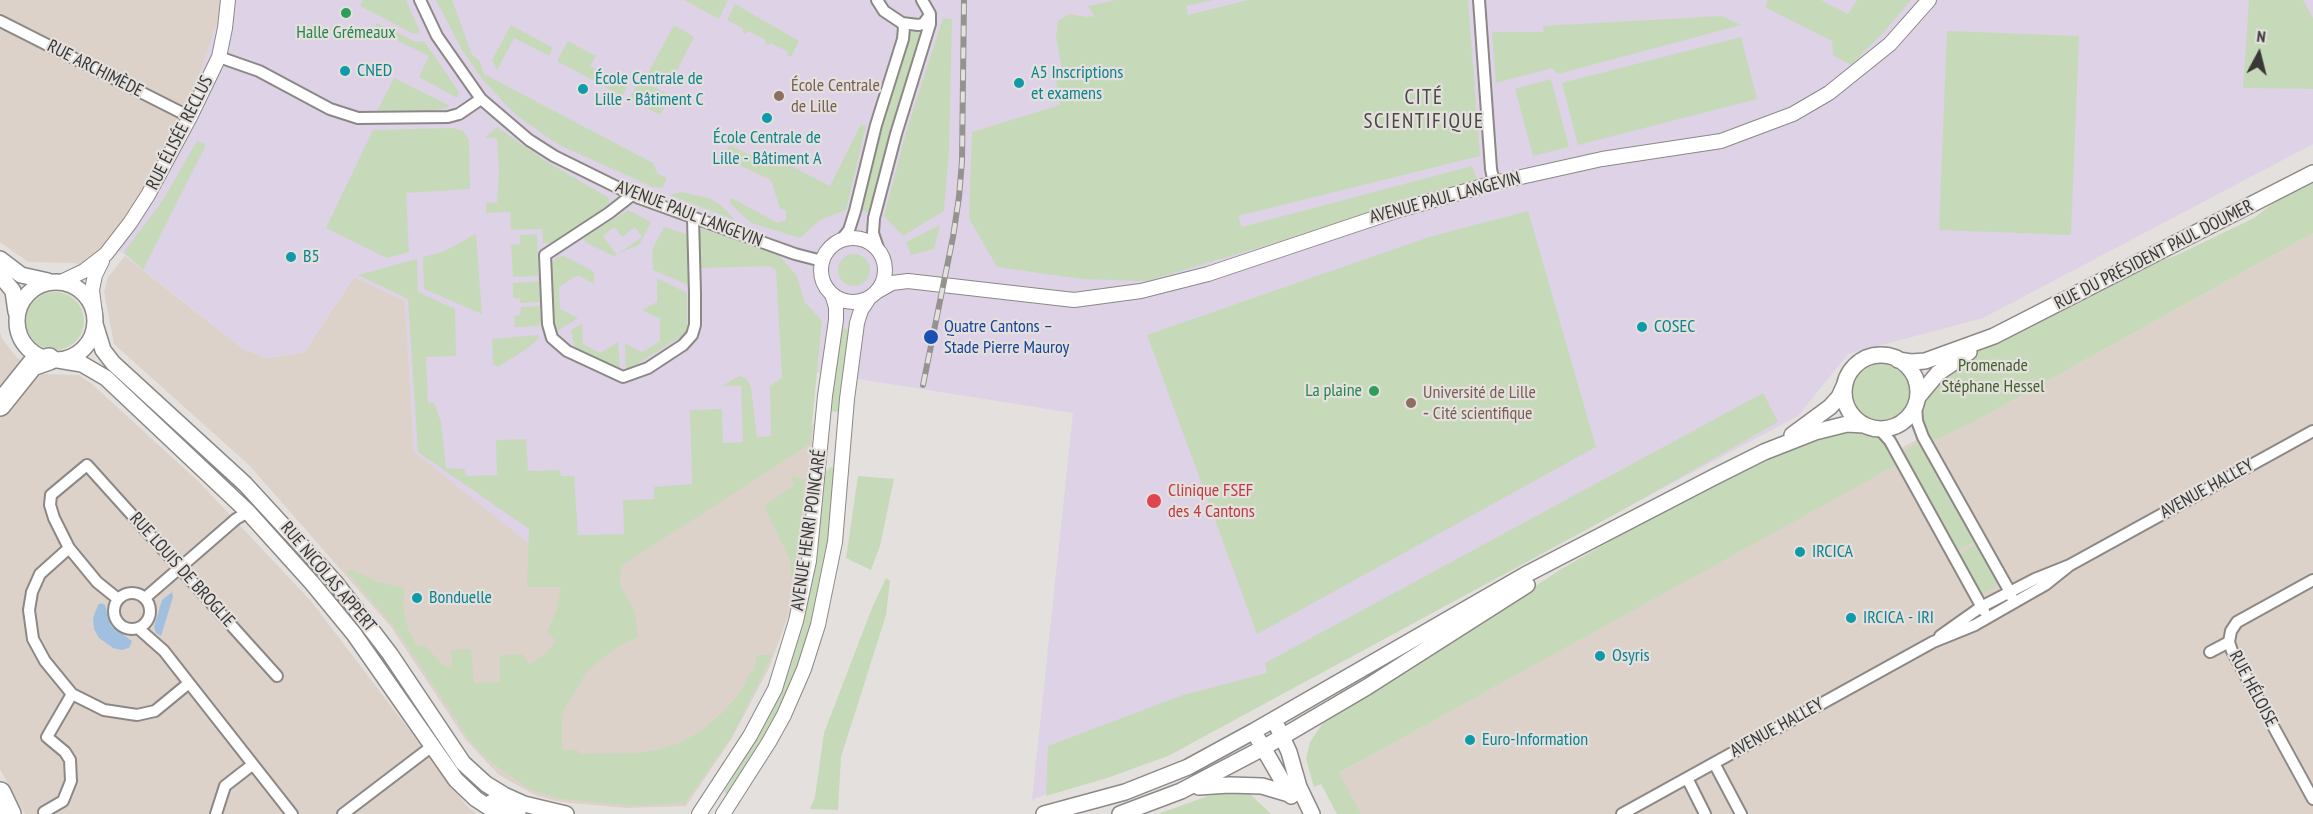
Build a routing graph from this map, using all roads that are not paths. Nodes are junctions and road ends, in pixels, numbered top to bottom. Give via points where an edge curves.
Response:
1 (228, 0) edge
2 (420, 0) edge
3 (866, 0) edge
4 (922, 0) edge
5 (1479, 0) edge
6 (1929, 0) edge
7 (879, 4) edge
8 (930, 14) junction
9 (0, 21) edge
10 (902, 23) junction
11 (219, 57) junction
12 (481, 99) junction
13 (190, 117) junction
14 (2313, 173) edge
15 (1494, 183) junction
16 (632, 195) junction
17 (693, 218) junction
18 (841, 240) junction
19 (878, 248) junction
20 (105, 254) junction
21 (0, 259) edge
22 (822, 261) junction
23 (885, 262) junction
24 (0, 275) edge
25 (922, 281) junction
26 (56, 282) junction
27 (832, 294) junction
28 (873, 294) junction
29 (16, 318) junction
30 (95, 319) junction
31 (1994, 336) junction
32 (53, 360) junction
33 (1898, 360) junction
34 (1845, 384) junction
35 (1917, 401) junction
36 (0, 405) edge
37 (1869, 426) junction
38 (2313, 431) edge
39 (1764, 452) junction
40 (248, 512) junction
41 (1621, 525) junction
42 (69, 548) junction
43 (2070, 566) junction
44 (180, 569) junction
45 (2313, 580) edge
46 (2010, 592) junction
47 (145, 598) junction
48 (118, 599) junction
49 (1981, 607) junction
50 (2008, 607) junction
51 (1994, 615) junction
52 (138, 628) junction
53 (1933, 642) junction
54 (2229, 642) junction
55 (2210, 652) dead end
56 (277, 676) dead end
57 (189, 683) junction
58 (72, 694) junction
59 (1274, 720) junction
60 (1254, 731) junction
61 (1282, 737) junction
62 (431, 747) junction
63 (1263, 748) junction
64 (1714, 763) junction
65 (252, 765) junction
66 (446, 769) junction
67 (1687, 778) junction
68 (1181, 791) junction
69 (0, 793) edge
70 (1289, 794) junction
71 (2313, 800) edge
72 (44, 812) dead end
73 (1737, 813) edge
74 (10, 814) edge
75 (216, 814) edge
76 (292, 814) edge
77 (343, 814) edge
78 (498, 814) edge
79 (518, 814) edge
80 (566, 814) edge
81 (699, 814) edge
82 (723, 814) edge
83 (1044, 814) edge
84 (1120, 814) edge
85 (1302, 814) edge
86 (1312, 814) edge
87 (1622, 814) edge
88 (1705, 814) edge

1 - 11 street, RUE ÉLISÉE RECLUS
2 - 12 street, AVENUE PAUL LANGEVIN via 437,36
3 - 7 street
4 - 8 street
5 - 15 street
6 - 15 street, AVENUE PAUL LANGEVIN via 1890,44 1851,78 1811,104 1771,123 1721,141 1602,159
7 - 10 street
8 - 10 street via 923,24
8 - 19 street via 874,218
9 - 13 street, RUE ARCHIMÈDE
10 - 18 street via 903,39 855,211
11 - 12 street via 260,71 330,109 358,118 448,117
11 - 13 street, RUE ÉLISÉE RECLUS
12 - 16 street, AVENUE PAUL LANGEVIN via 515,130 554,156
13 - 20 street, RUE ÉLISÉE RECLUS via 130,224
14 - 31 main road, RUE DU PRÉSIDENT PAUL DOUMER
15 - 25 street, AVENUE PAUL LANGEVIN via 1399,210 1208,274 1124,294 1074,300
16 - 17 street, AVENUE PAUL LANGEVIN
16 - 17 street via 545,255 552,338 567,351 623,377 648,368 683,345 692,334
17 - 22 street, AVENUE PAUL LANGEVIN
18 - 19 street via 862,239
18 - 22 street via 829,248
19 - 23 street
20 - 26 street, RUE ÉLISÉE RECLUS via 84,271
20 - 30 street, RUE ÉLISÉE RECLUS via 94,281
21 - 26 main road via 21,275
22 - 27 street via 822,279
23 - 25 street, AVENUE PAUL LANGEVIN via 895,272
23 - 28 street via 885,277
24 - 29 main road via 13,291
25 - 28 street, AVENUE PAUL LANGEVIN via 899,282
26 - 29 main road via 29,292 20,303
26 - 30 main road via 83,292
27 - 28 street via 850,302
27 - 81 street, AVENUE HENRI POINCARÉ via 836,320 808,561 796,621 771,698
28 - 82 street, AVENUE HENRI POINCARÉ via 857,322 835,542 818,625 789,704
29 - 32 main road via 24,343 36,355
30 - 32 main road via 90,340 82,351
30 - 80 main road, RUE NICOLAS APPERT via 103,350 113,363 226,465 335,582 394,659 463,763 504,795
31 - 33 main road, RUE DU PRÉSIDENT PAUL DOUMER via 1925,361
31 - 35 main road, RUE DU PRÉSIDENT PAUL DOUMER via 1944,368
32 - 36 highway via 32,365
32 - 40 main road, RUE NICOLAS APPERT via 82,364 106,378
33 - 34 main road via 1880,356 1866,359 1851,371
33 - 35 main road via 1915,378
34 - 37 main road via 1848,408 1856,419
34 - 39 main road via 1830,407
35 - 37 main road via 1909,416 1897,425 1883,429
35 - 46 street via 1918,426
37 - 39 main road via 1847,424 1830,428
37 - 49 street via 1890,441
38 - 43 street, AVENUE HALLEY
39 - 41 main road
40 - 44 street
40 - 62 main road, RUE NICOLAS APPERT via 354,634
41 - 59 main road via 1525,575
41 - 61 main road
42 - 44 street, RUE LOUIS DE BROGLIE via 54,518 51,495 87,465
42 - 48 street via 97,582
42 - 58 street via 40,574 28,610 33,639
43 - 46 street, AVENUE HALLEY
43 - 50 street, AVENUE HALLEY
44 - 47 street
44 - 56 street, RUE LOUIS DE BROGLIE
45 - 54 street, RUE HÉLOISE via 2237,622
46 - 49 street, AVENUE HALLEY
46 - 50 street
47 - 48 street via 128,593
47 - 52 street via 150,615
48 - 52 street via 114,610 117,622 127,628
49 - 51 street
49 - 53 street, AVENUE HALLEY
50 - 51 street, AVENUE HALLEY
51 - 53 street, AVENUE HALLEY
52 - 57 street via 164,651
53 - 64 street, AVENUE HALLEY
54 - 55 street
54 - 71 street, RUE HÉLOISE
57 - 58 street via 154,711 137,715 104,710
57 - 65 street
58 - 72 street via 47,737 70,760 71,781 63,801
59 - 60 main road
59 - 61 main road
60 - 63 main road
60 - 83 main road via 1157,780
61 - 63 main road
61 - 86 main road
62 - 66 main road, RUE NICOLAS APPERT
62 - 77 street
63 - 68 main road
63 - 70 main road
64 - 67 street, AVENUE HALLEY
64 - 73 street
65 - 75 street via 225,786
65 - 76 street
66 - 78 main road, RUE NICOLAS APPERT
66 - 79 main road, RUE NICOLAS APPERT via 474,791
67 - 87 street, AVENUE HALLEY
67 - 88 street
68 - 70 main road via 1252,785
68 - 84 main road
69 - 74 highway
70 - 85 main road

